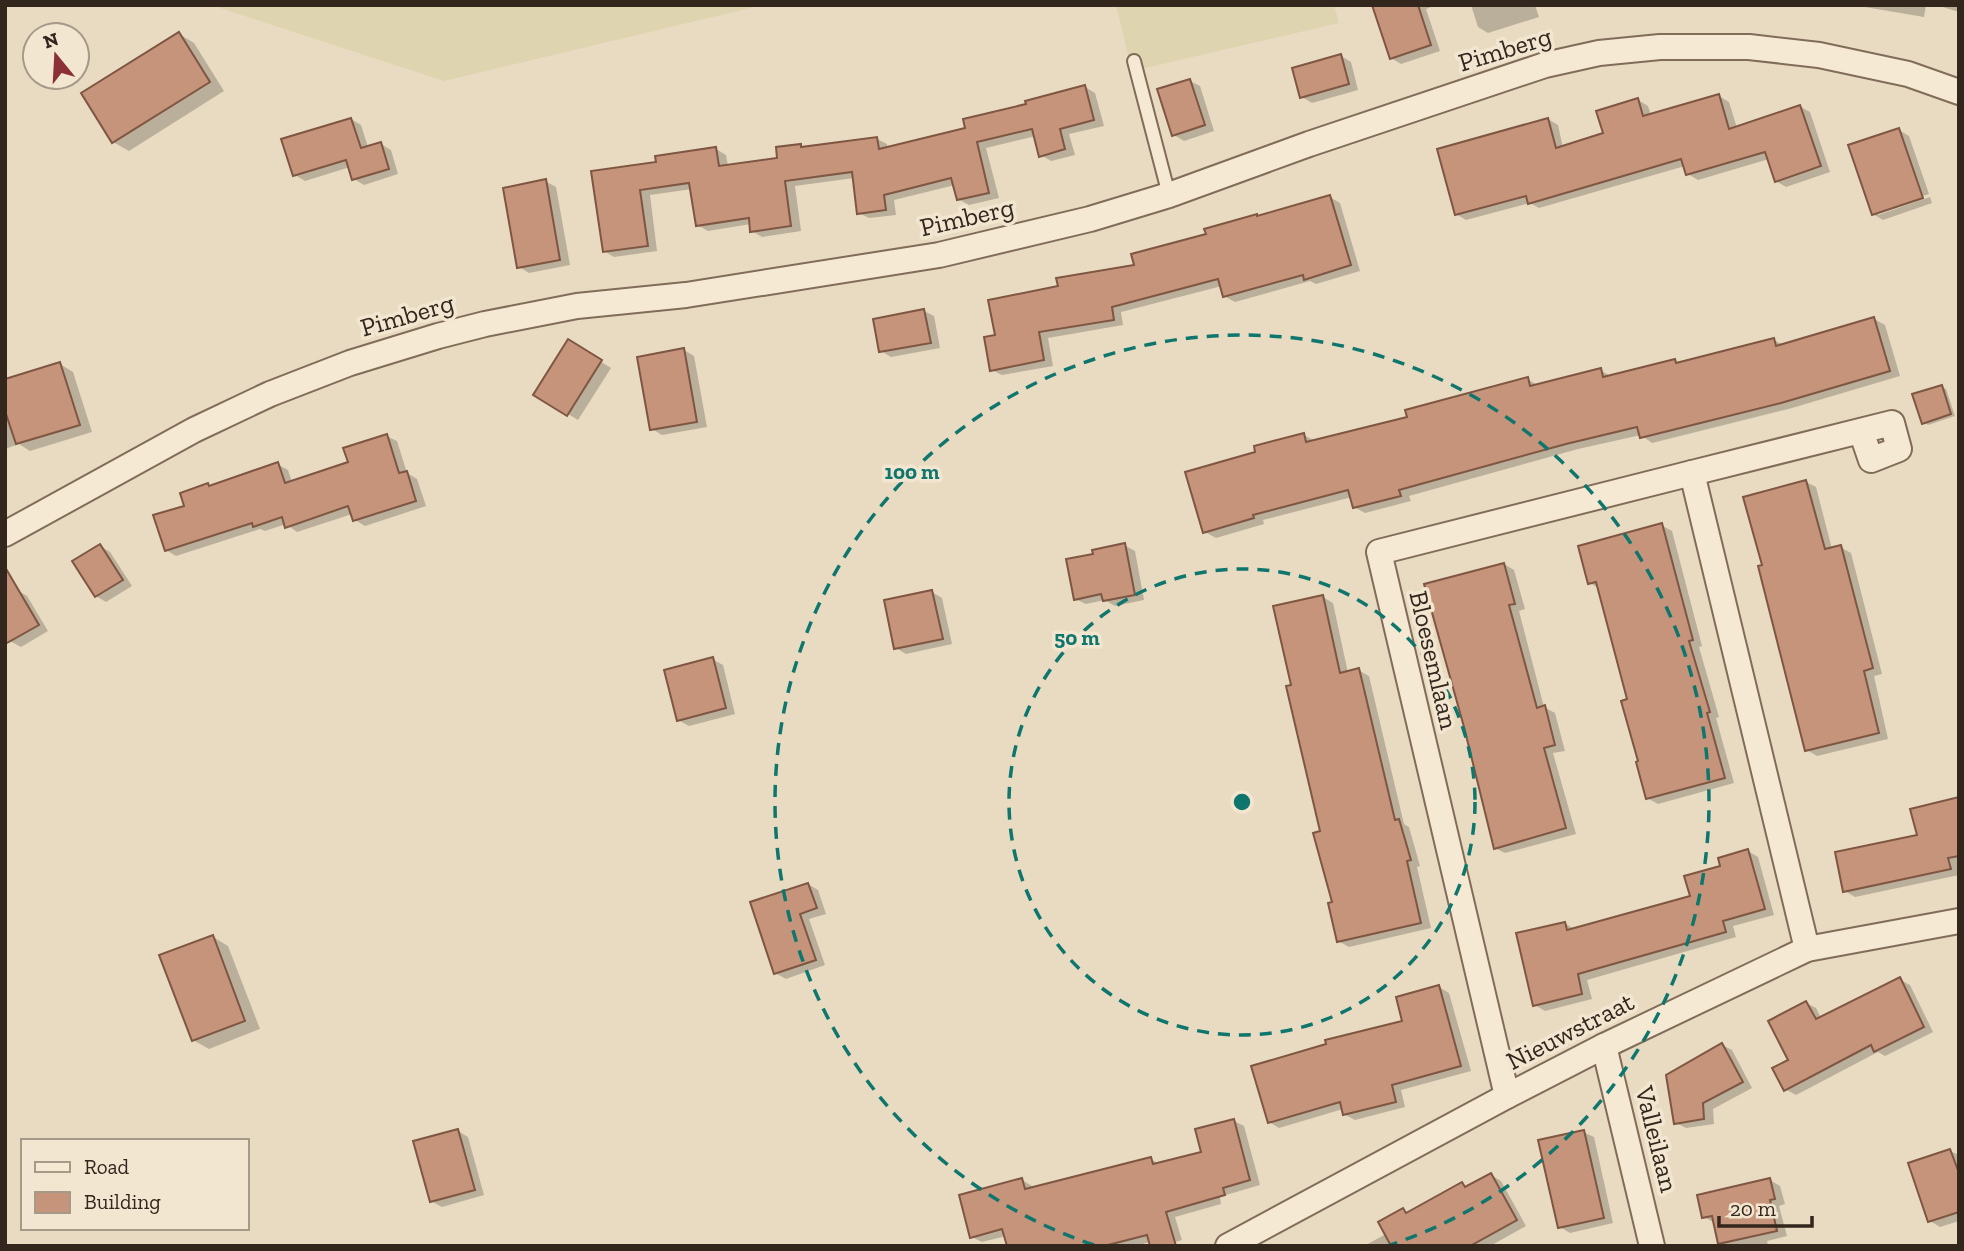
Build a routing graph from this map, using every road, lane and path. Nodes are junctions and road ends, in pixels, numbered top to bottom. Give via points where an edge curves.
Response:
1 (1134, 61) dead end
2 (1959, 92) edge
3 (1169, 195) junction
4 (1861, 431) dead end
5 (1692, 474) junction
6 (5, 534) edge
7 (1959, 921) edge
8 (1807, 949) junction
9 (1604, 1046) junction
10 (1507, 1096) junction
11 (1228, 1246) edge
12 (1652, 1246) edge

1 - 3 lane
2 - 3 street, Pimberg via 1908,74 1819,55 1749,47 1660,47 1599,53 1545,65
3 - 6 street, Pimberg via 939,255 686,295 577,306 438,336 270,394 194,430
4 - 5 street, Bloesemlaan via 1871,460 1899,449 1892,423
5 - 8 street
5 - 10 street, Bloesemlaan via 1379,552
7 - 8 street, Nieuwstraat
8 - 9 street, Nieuwstraat
9 - 10 street, Nieuwstraat
9 - 12 street, Valleilaan
10 - 11 street, Nieuwstraat

